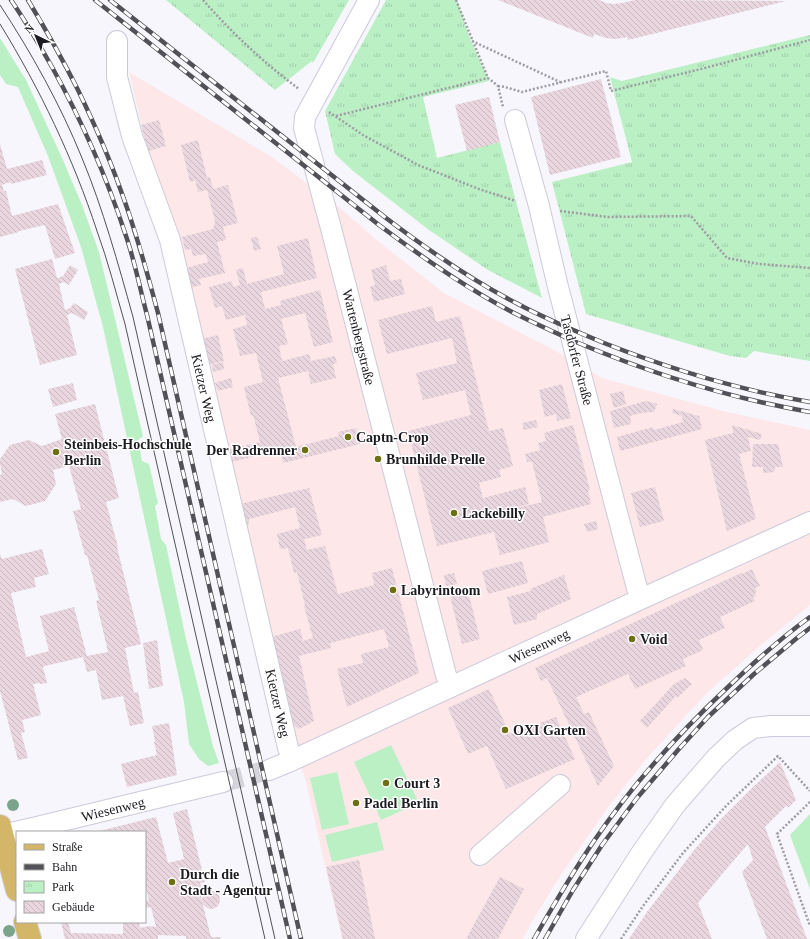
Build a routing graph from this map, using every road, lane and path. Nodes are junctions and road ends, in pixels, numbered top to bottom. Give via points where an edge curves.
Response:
1 (203, 0) edge
2 (369, 0) edge
3 (456, 0) edge
4 (810, 40) edge
5 (117, 41) dead end
6 (472, 41) junction
7 (488, 78) junction
8 (561, 82) junction
9 (498, 86) junction
10 (314, 101) junction
11 (335, 116) junction
12 (515, 120) joint
13 (516, 201) dead end
14 (560, 211) dead end
15 (810, 268) edge
16 (810, 522) edge
17 (641, 599) junction
18 (451, 686) junction
19 (810, 726) edge
20 (293, 760) junction
21 (269, 770) tunnel mouth
22 (223, 782) tunnel mouth
23 (560, 785) dead end
24 (810, 791) edge
25 (810, 802) edge
26 (1, 831) edge
27 (480, 855) dead end
28 (16, 886) edge
29 (25, 923) edge
30 (810, 926) edge
31 (30, 939) edge
32 (586, 939) edge
33 (621, 939) edge

1 - 10 path via 246,46
2 - 10 street, Wartenbergstraße
3 - 6 path
4 - 8 path via 611,91 606,71
5 - 20 street, Kietzer Weg via 117,77 132,136 170,240 288,748
6 - 7 path
6 - 8 path
7 - 9 path
7 - 11 path
8 - 9 path via 522,92
9 - 12 path via 505,114
10 - 11 path
10 - 18 street, Wartenbergstraße via 305,117 306,139 446,675
11 - 13 path via 363,135 418,165
12 - 17 street, Tasdorfer Straße
14 - 15 path via 607,217 691,216 728,258 759,264
16 - 17 street, Wiesenweg
17 - 18 street, Wiesenweg
18 - 20 street, Wiesenweg
19 - 32 street via 753,728 734,740 675,805
20 - 21 street, Wiesenweg
22 - 26 street, Wiesenweg via 32,829
23 - 27 street
24 - 33 path via 778,756 726,806 683,853 642,906
25 - 30 path via 776,834
26 - 28 main road
29 - 31 main road

